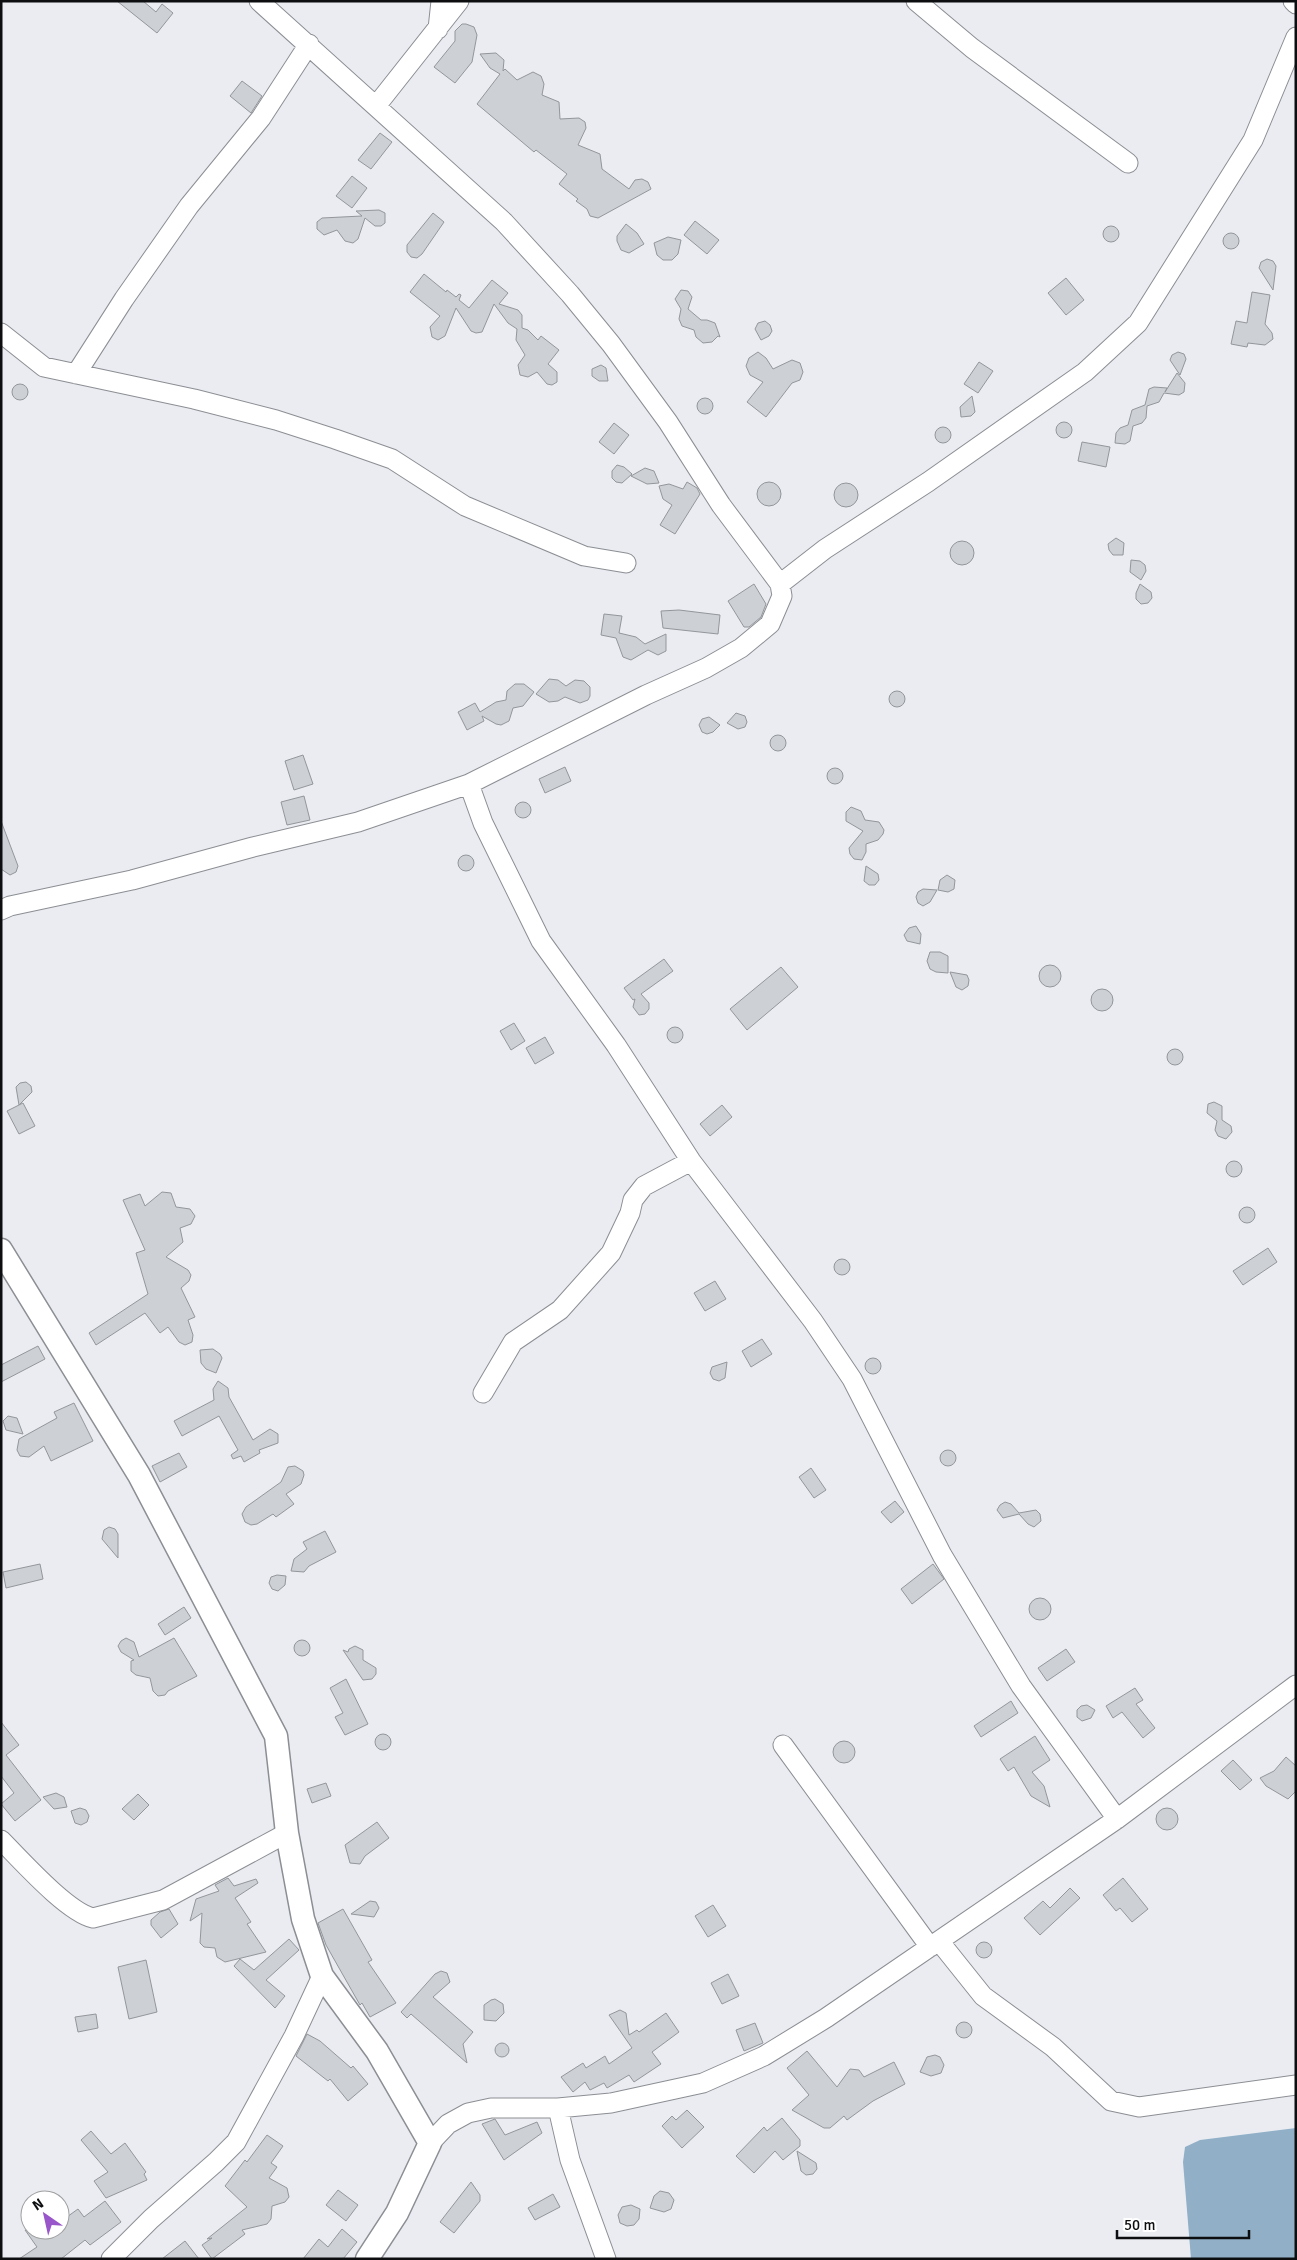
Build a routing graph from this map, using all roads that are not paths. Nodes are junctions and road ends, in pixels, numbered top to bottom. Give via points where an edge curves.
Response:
1 (259, 1) edge
2 (440, 1) edge
3 (460, 1) edge
4 (916, 1) edge
5 (1293, 1) edge
6 (1296, 4) edge
7 (438, 29) junction
8 (1296, 37) edge
9 (309, 44) junction
10 (376, 106) junction
11 (1128, 163) dead end
12 (1, 333) edge
13 (76, 374) junction
14 (626, 563) dead end
15 (780, 584) junction
16 (470, 784) junction
17 (1, 910) edge
18 (691, 1161) junction
19 (1, 1250) edge
20 (483, 1393) dead end
21 (1296, 1685) edge
22 (783, 1745) dead end
23 (1117, 1819) junction
24 (287, 1833) junction
25 (1, 1840) edge
26 (935, 1944) junction
27 (322, 1976) junction
28 (1296, 2085) edge
29 (558, 2108) junction
30 (430, 2143) junction
31 (111, 2259) edge
32 (368, 2259) edge
33 (606, 2259) edge

1 - 9 street
2 - 7 street
3 - 7 street
4 - 11 street via 972,48
5 - 6 street
7 - 10 street
8 - 15 street via 1253,140 1138,323 1085,372 928,482 825,549
9 - 10 street
9 - 13 street via 261,118 189,206
10 - 15 street via 504,222 570,294 634,375 721,505
12 - 13 street via 44,367
13 - 14 street via 194,399 335,439 392,459 465,506 584,556
15 - 16 street via 782,596 770,624 740,648 706,668
16 - 17 street via 358,822
16 - 18 street via 483,823 541,941 616,1045
18 - 20 street via 644,1186 633,1200 611,1253 560,1310 513,1342
18 - 23 street via 807,1313 852,1379 942,1555 1021,1686
19 - 24 street via 139,1475 276,1736
21 - 23 street
22 - 26 street
23 - 26 street
24 - 25 street via 163,1900 92,1918 83,1916 66,1903
24 - 27 street via 303,1919
26 - 28 street via 983,1996 1053,2047 1112,2101 1139,2107
26 - 29 street via 764,2056 712,2080 611,2103
27 - 30 street via 377,2051
27 - 31 street via 294,2036 236,2142 150,2219
29 - 30 street via 492,2108 468,2113 448,2124
29 - 33 street via 570,2160
30 - 32 street via 397,2213

